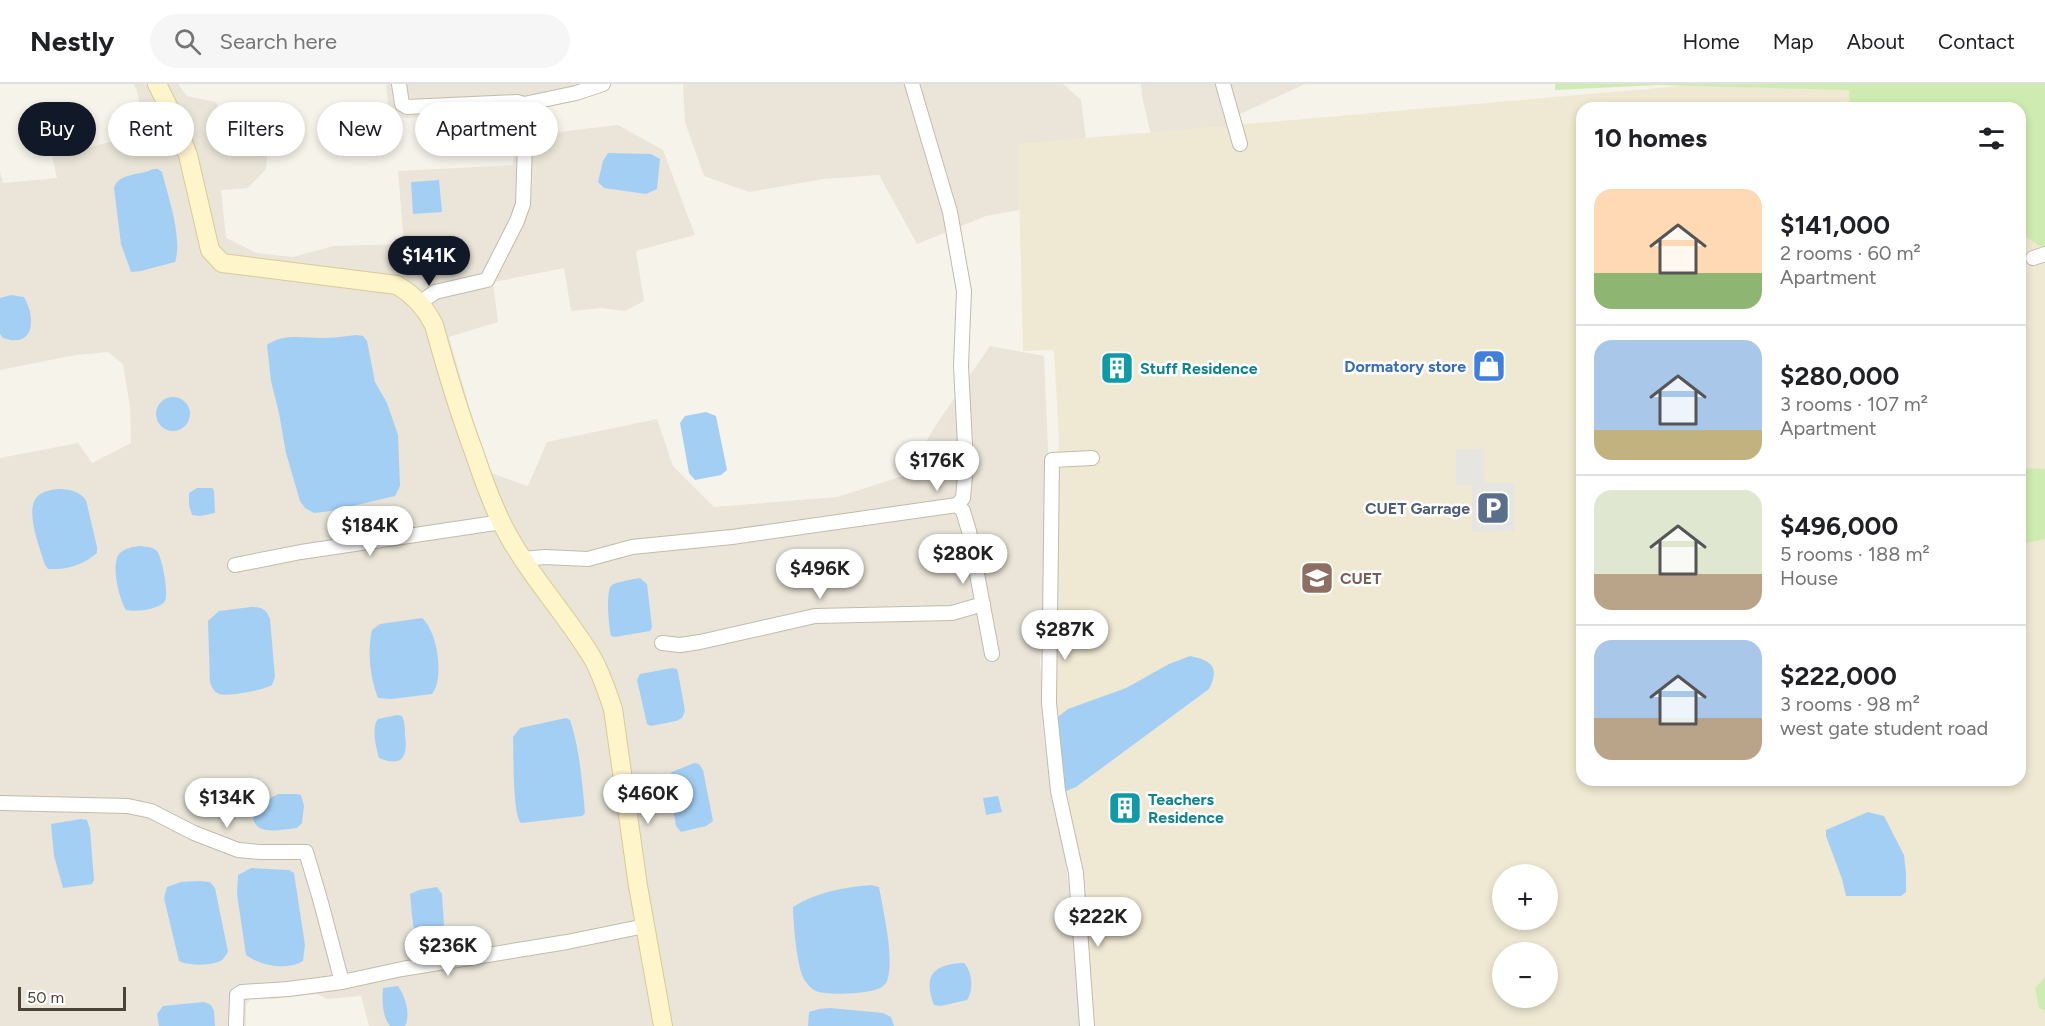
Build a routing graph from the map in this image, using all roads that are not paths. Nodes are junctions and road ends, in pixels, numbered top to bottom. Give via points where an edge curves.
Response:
1 (157, 84) edge
2 (399, 84) edge
3 (912, 84) edge
4 (1223, 84) edge
5 (595, 85) edge
6 (533, 102) edge
7 (415, 107) edge
8 (1240, 144) dead end
9 (525, 156) edge
10 (420, 303) junction
11 (1092, 458) dead end
12 (957, 505) junction
13 (502, 522) junction
14 (523, 560) junction
15 (235, 565) dead end
16 (983, 604) junction
17 (662, 643) dead end
18 (992, 654) dead end
19 (0, 803) edge
20 (645, 926) junction
21 (342, 982) junction
22 (236, 1026) edge
23 (663, 1026) edge
24 (1087, 1026) edge

1 - 10 main road via 188,155 210,250 222,263 384,283 404,289
2 - 7 street via 402,104
3 - 12 street via 950,212 964,291 961,366 966,464 963,498
4 - 8 street
5 - 6 street
9 - 10 street via 523,204 487,280 435,292
10 - 13 main road via 434,325 465,428
11 - 24 street via 1052,460 1049,703 1058,791 1076,873
12 - 14 street via 632,547 588,559
12 - 16 street via 969,531
13 - 14 main road
13 - 15 street
14 - 20 main road via 594,660 604,681 613,709
16 - 17 street via 952,613 815,616 700,642
16 - 18 street
19 - 21 street via 128,806 151,811 238,850 306,852
20 - 21 street
20 - 23 main road
21 - 22 street via 242,992 237,995

